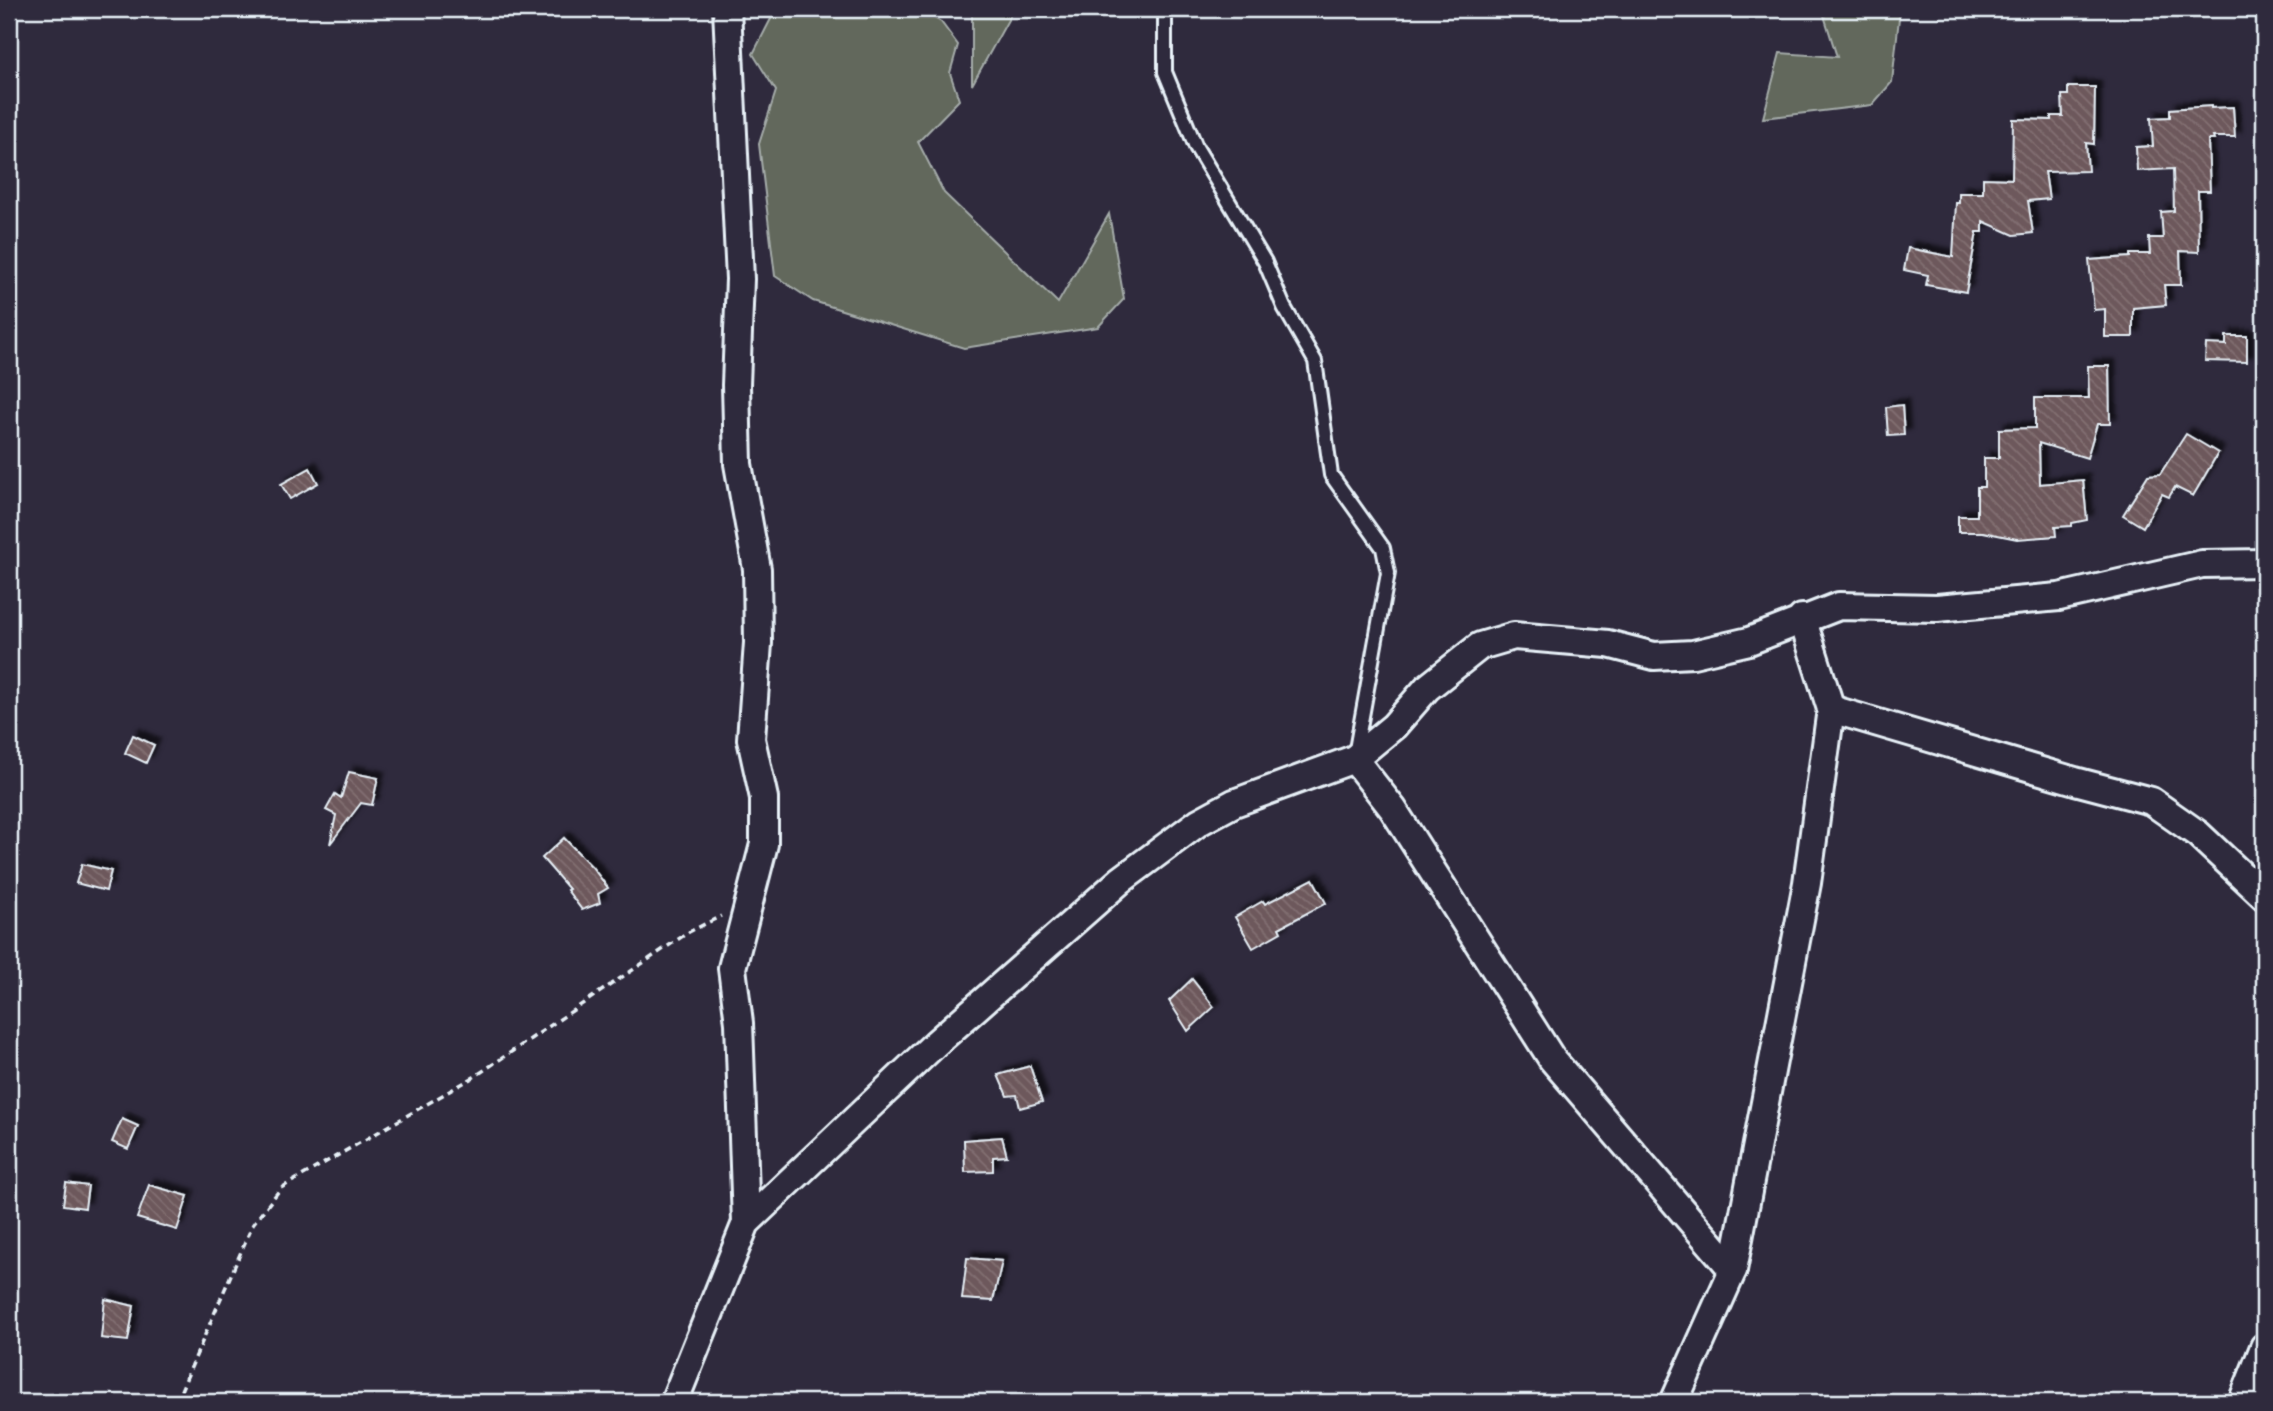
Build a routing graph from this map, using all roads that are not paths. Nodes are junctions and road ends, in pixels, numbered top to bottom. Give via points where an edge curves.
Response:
1 (727, 9) edge
2 (1165, 9) edge
3 (2264, 562) edge
4 (1802, 618) junction
5 (1831, 709) junction
6 (1354, 759) junction
7 (2264, 896) edge
8 (746, 1223) junction
9 (1732, 1270) junction
10 (2264, 1347) edge
11 (674, 1402) edge
12 (1674, 1402) edge
13 (2242, 1402) edge

1 - 8 street via 740,279 738,464 757,569 758,643 751,739 764,798 764,844 732,968
2 - 6 lane via 1165,72 1170,85 1196,147 1265,262 1284,307 1315,360 1331,475 1382,548 1388,573
3 - 4 street via 2202,564 2059,597 1937,608 1839,606
4 - 5 street
4 - 6 street via 1749,641 1693,654 1654,656 1608,644 1514,636 1480,646 1427,688 1394,726
5 - 7 street via 2151,801 2198,834
5 - 9 street via 1807,883
6 - 8 street via 1234,803 1199,822 1121,880 935,1044
6 - 9 street via 1393,808 1552,1059
8 - 11 street
9 - 12 street
10 - 13 street

